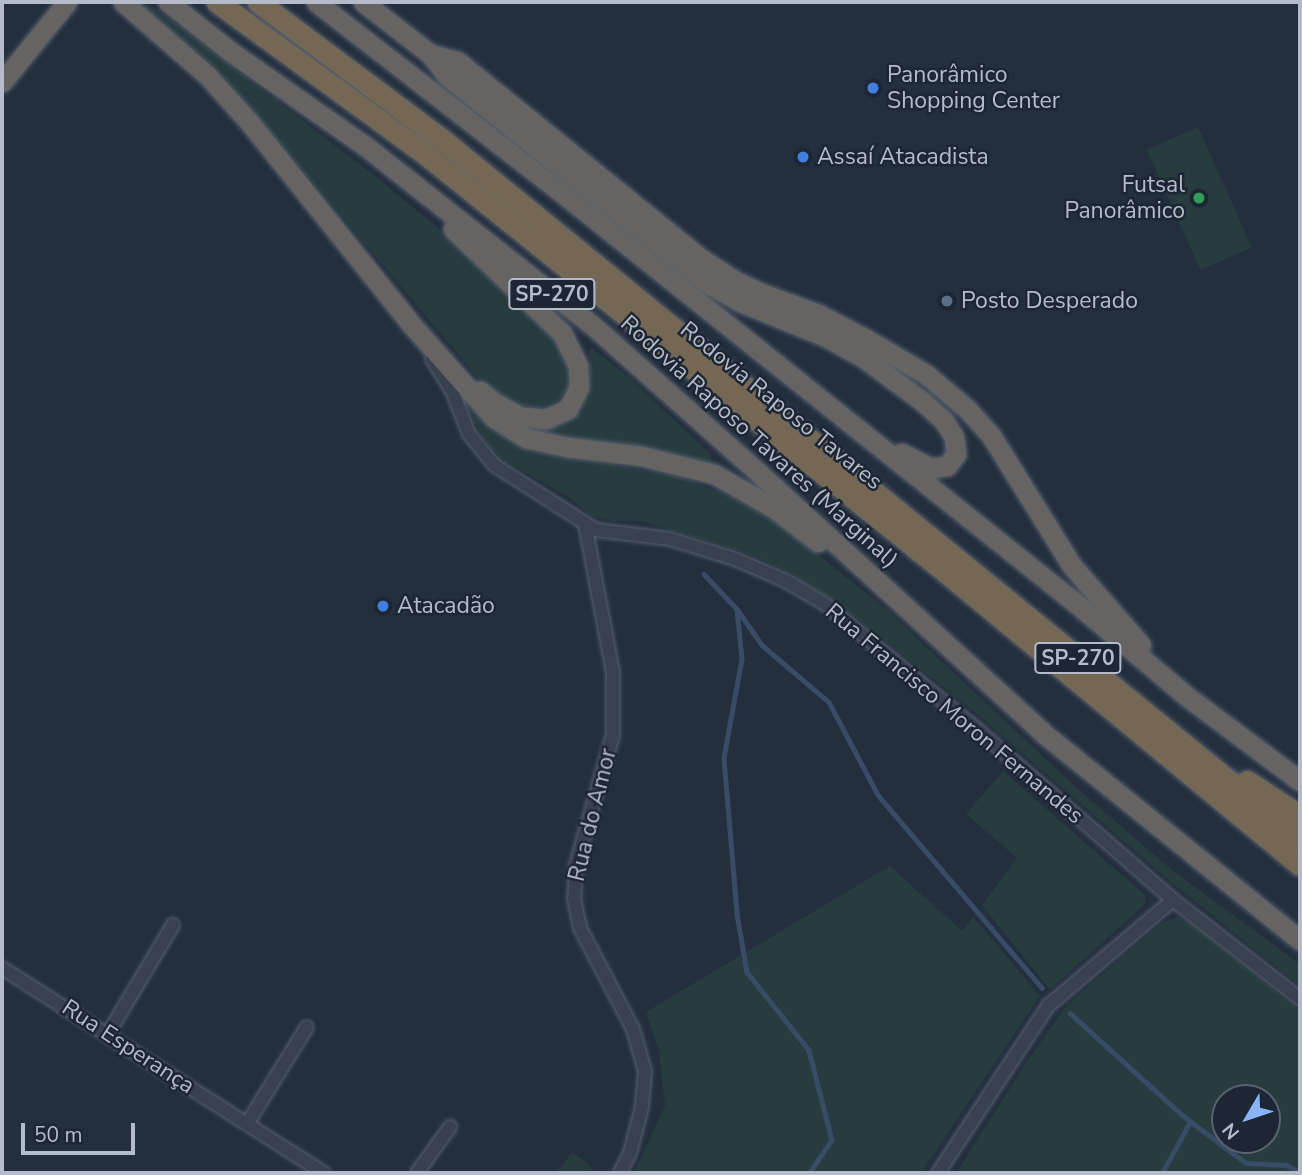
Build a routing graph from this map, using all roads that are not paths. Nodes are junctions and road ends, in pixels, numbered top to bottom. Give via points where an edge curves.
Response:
1 (67, 2) edge
2 (84, 2) edge
3 (168, 2) edge
4 (217, 2) edge
5 (258, 2) edge
6 (316, 2) edge
7 (363, 2) edge
8 (122, 3) edge
9 (55, 11) edge
10 (430, 54) junction
11 (2, 82) edge
12 (364, 145) junction
13 (410, 323) junction
14 (733, 331) junction
15 (428, 342) junction
16 (585, 523) junction
17 (913, 614) junction
18 (1185, 695) junction
19 (1177, 738) junction
20 (1300, 781) edge
21 (1300, 816) edge
22 (1300, 839) edge
23 (1300, 865) edge
24 (1173, 900) junction
25 (173, 925) dead end
26 (1300, 940) edge
27 (2, 968) edge
28 (1300, 999) edge
29 (307, 1027) dead end
30 (108, 1034) junction
31 (247, 1124) junction
32 (450, 1127) dead end
33 (324, 1173) edge
34 (416, 1173) edge
35 (620, 1173) edge
36 (937, 1173) edge

1 - 9 highway
2 - 9 highway
3 - 12 highway, Rodovia Raposo Tavares (Marginal) / SP-270
4 - 23 highway, Rodovia Raposo Tavares / SP-270 via 424,153
5 - 19 highway, Rodovia Raposo Tavares / SP-270 via 440,138
6 - 14 highway, SP-270
7 - 10 highway
8 - 13 highway via 207,75
9 - 11 highway
10 - 14 highway via 447,76 704,281 738,301 828,338 895,378 944,421 954,437 956,454 947,466 931,468 907,457
10 - 18 highway via 457,61 703,260 761,293 818,314 866,339 926,375 968,410 999,447 1072,566
12 - 15 highway via 562,333 578,366 579,387 568,409 546,419 519,415 492,401
12 - 17 highway, Rodovia Raposo Tavares (Marginal) / SP-270 via 590,324
13 - 15 highway
13 - 16 street, Rua Francisco Moron Fernandes via 453,393 480,451 494,465
14 - 18 highway, SP-270 via 1083,608
15 - 17 highway via 494,418 526,438 641,456 714,474 775,509
16 - 24 street, Rua Francisco Moron Fernandes via 606,533 670,538 736,559 825,604
16 - 35 street, Rua do Amor via 606,619 613,672 613,735 576,866 574,899 580,928 633,1029 645,1071 642,1107
17 - 26 highway, Rodovia Raposo Tavares (Marginal) / SP-270 via 1093,776
18 - 20 highway, SP-270
19 - 21 highway
19 - 22 highway, Rodovia Raposo Tavares / SP-270
24 - 28 street, Rua Francisco Moron Fernandes
24 - 36 street via 1048,1006
25 - 30 street
27 - 30 street, Rua Esperança
29 - 31 street
30 - 31 street, Rua Esperança
31 - 33 street, Rua Esperança
32 - 34 street

